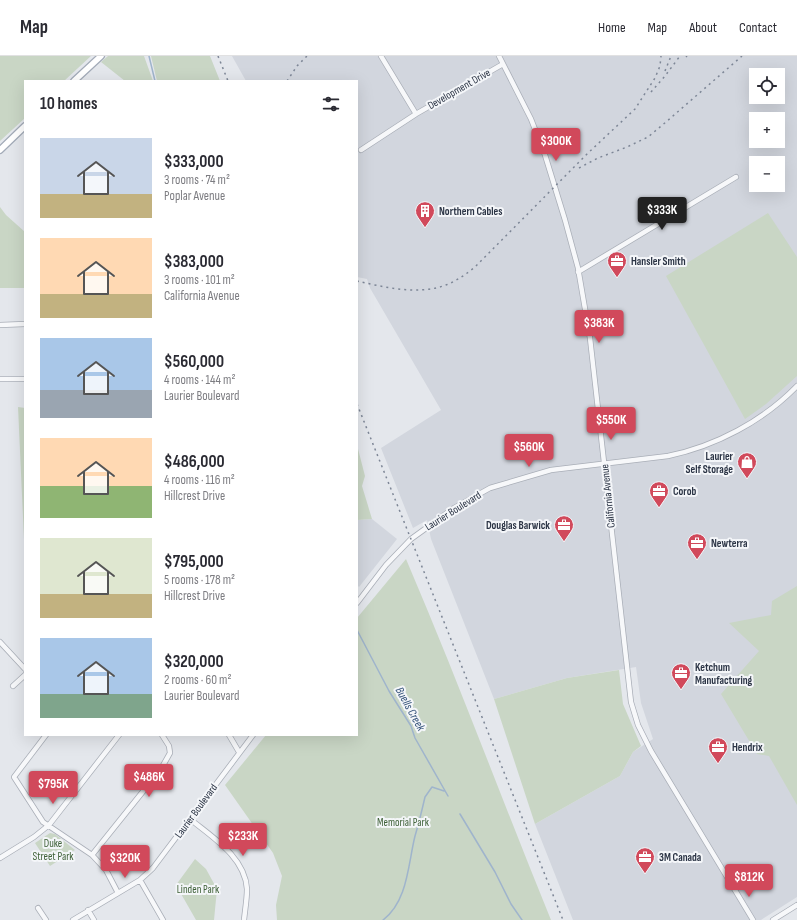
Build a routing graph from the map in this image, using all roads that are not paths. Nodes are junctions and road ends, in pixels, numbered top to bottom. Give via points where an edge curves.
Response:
1 (101, 56) edge
2 (380, 56) edge
3 (499, 56) edge
4 (503, 64) junction
5 (75, 80) edge
6 (416, 114) junction
7 (24, 127) edge
8 (0, 150) edge
9 (361, 150) dead end
10 (736, 177) dead end
11 (578, 272) junction
12 (24, 324) edge
13 (0, 325) edge
14 (0, 379) edge
15 (24, 379) edge
16 (797, 386) edge
17 (605, 464) junction
18 (358, 602) edge
19 (0, 642) edge
20 (24, 668) edge
21 (24, 676) edge
22 (13, 686) dead end
23 (45, 736) edge
24 (117, 736) edge
25 (163, 736) edge
26 (230, 736) edge
27 (252, 736) edge
28 (239, 752) junction
29 (190, 819) junction
30 (49, 825) junction
31 (92, 855) junction
32 (0, 858) edge
33 (140, 880) junction
34 (118, 892) junction
35 (797, 905) edge
36 (38, 908) dead end
37 (88, 910) junction
38 (46, 920) edge
39 (73, 920) edge
40 (94, 920) edge
41 (163, 920) edge
42 (244, 920) edge
43 (753, 920) edge
44 (773, 920) edge

1 - 5 main road
2 - 6 street, Development Drive
3 - 4 street, California Avenue
4 - 6 street, Development Drive
4 - 11 street, California Avenue via 531,118 545,155
6 - 9 street, Development Drive
7 - 8 main road
10 - 11 street
11 - 17 street, California Avenue via 590,338
12 - 13 street
14 - 15 street
16 - 17 street, Laurier Boulevard via 764,414 737,431 696,449 668,456
17 - 18 street, Laurier Boulevard via 551,470 490,488 454,508 411,539 386,565
17 - 43 street, California Avenue via 624,644 632,702 638,724 651,751
19 - 20 street
21 - 22 street
23 - 30 street via 14,777 43,822
24 - 30 street
25 - 31 street via 169,746 170,754 161,769
26 - 28 street
27 - 28 street, Laurier Boulevard
28 - 29 street, Laurier Boulevard
29 - 33 street, Laurier Boulevard via 153,868
29 - 42 street via 223,844 241,870 247,888
30 - 31 street
30 - 32 street
31 - 34 street via 106,870
33 - 34 street, Laurier Boulevard
33 - 41 street
34 - 37 street, Laurier Boulevard
35 - 44 street
36 - 38 street
37 - 39 street, Laurier Boulevard
37 - 40 street

